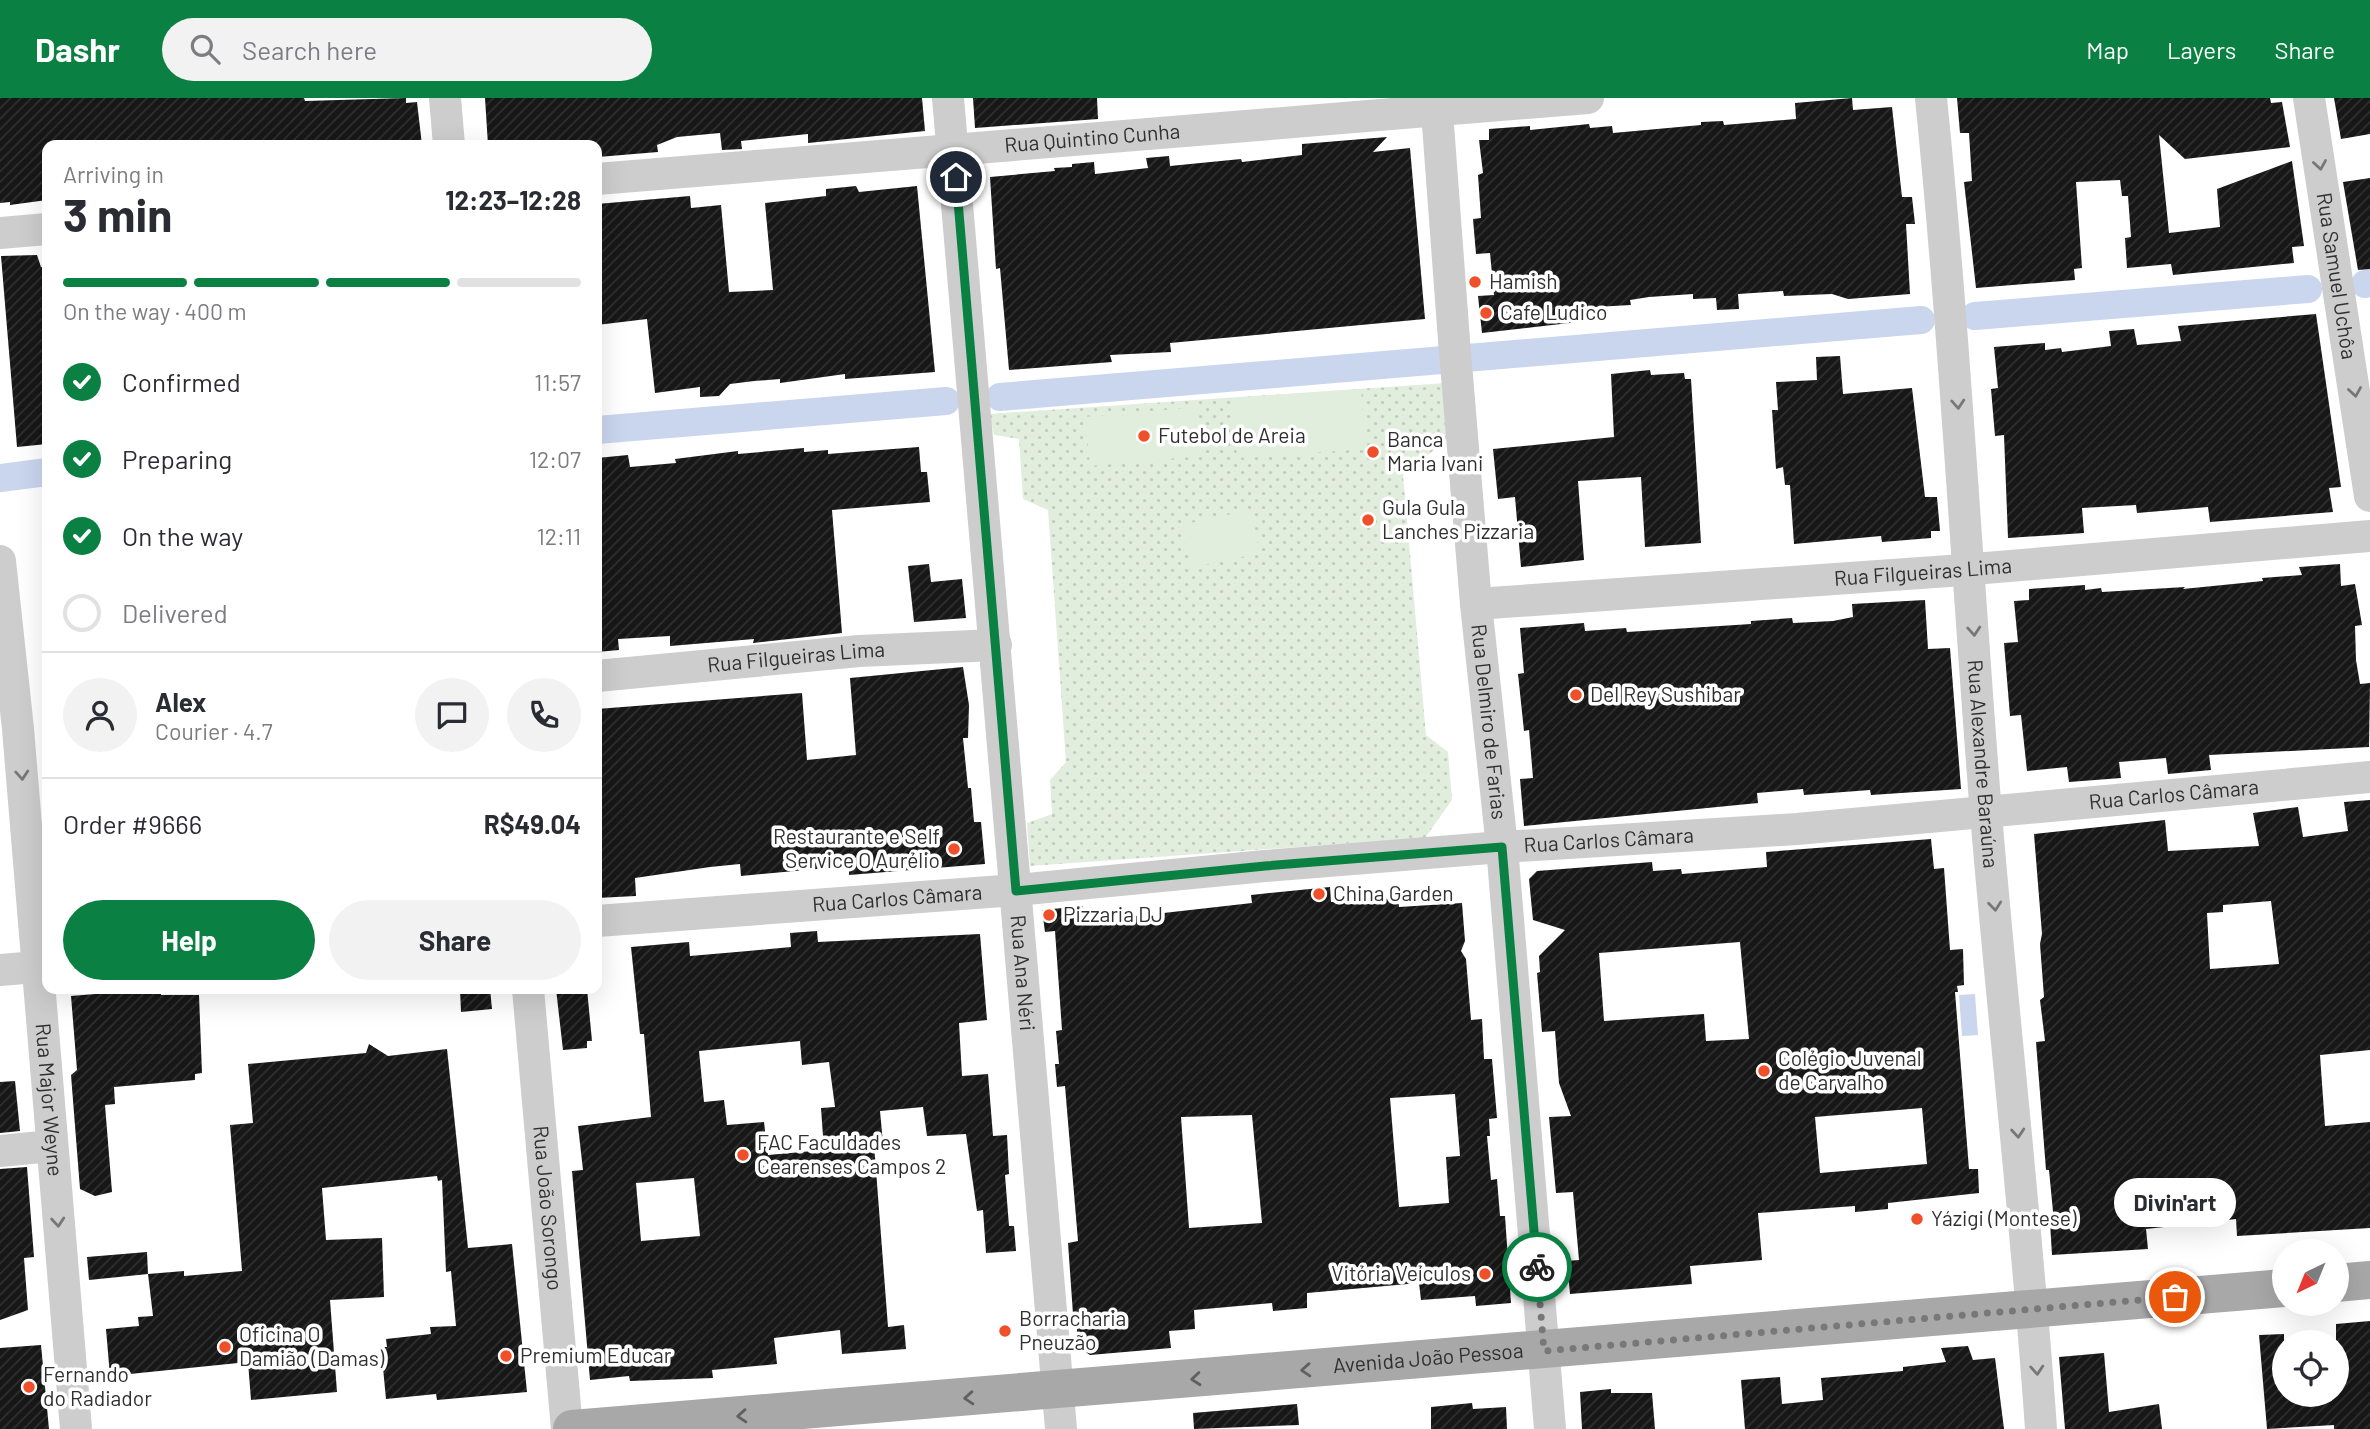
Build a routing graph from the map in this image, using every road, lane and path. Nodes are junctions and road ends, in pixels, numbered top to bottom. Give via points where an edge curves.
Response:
1 (445, 98) edge
2 (948, 98) edge
3 (1588, 98) edge
4 (1931, 98) edge
5 (2309, 98) edge
6 (1437, 104) edge
7 (449, 140) edge
8 (954, 152) junction
9 (602, 179) edge
10 (42, 229) edge
11 (0, 233) edge
12 (2370, 496) edge
13 (2370, 536) edge
14 (0, 561) edge
15 (1969, 569) junction
16 (1476, 604) junction
17 (996, 645) junction
18 (602, 676) edge
19 (22, 728) edge
20 (2370, 777) edge
21 (1986, 811) junction
22 (1502, 847) junction
23 (1016, 891) junction
24 (602, 921) edge
25 (42, 967) edge
26 (0, 970) edge
27 (43, 994) edge
28 (528, 994) edge
29 (51, 1146) junction
30 (0, 1151) edge
31 (2370, 1280) edge
32 (2349, 1282) edge
33 (2272, 1289) edge
34 (2033, 1310) junction
35 (1544, 1351) junction
36 (1058, 1391) junction
37 (76, 1429) edge
38 (569, 1429) edge
39 (1061, 1429) edge
40 (1550, 1429) edge
41 (2041, 1429) edge

1 - 7 street
2 - 8 street, Rua Ana Néri
3 - 6 street, Rua Quintino Cunha
4 -> 15 street, Rua Alexandre Baraúna via 1954,336
5 -> 12 street, Rua Samuel Uchôa
6 - 8 street, Rua Quintino Cunha
6 - 16 street, Rua Delmiro de Farias
8 - 9 street, Rua Quintino Cunha
8 - 17 street, Rua Ana Néri
10 - 11 street
13 - 15 street, Rua Filgueiras Lima
14 - 19 street, Rua Major Weyne
15 - 16 street, Rua Filgueiras Lima
15 -> 21 street, Rua Alexandre Baraúna
16 - 22 street, Rua Delmiro de Farias
17 - 18 street, Rua Filgueiras Lima via 859,651
17 - 23 street, Rua Ana Néri
19 -> 25 street, Rua Major Weyne
20 - 21 street, Rua Carlos Câmara
21 - 22 street, Rua Carlos Câmara via 1715,835
21 -> 34 street, Rua Alexandre Baraúna
22 - 23 street, Rua Carlos Câmara
22 - 35 street, Rua Delmiro de Farias
23 - 24 street, Rua Carlos Câmara
23 - 36 street, Rua Ana Néri
25 - 26 street
27 - 29 street, Rua Major Weyne
28 - 38 street, Rua João Sorongo
29 - 30 street
29 -> 37 street, Rua Major Weyne
31 - 32 main road
33 - 34 main road, Avenida João Pessoa
34 - 35 main road, Avenida João Pessoa
34 -> 41 street, Rua Alexandre Baraúna
35 -> 36 main road, Avenida João Pessoa
35 - 40 street, Rua Delmiro de Farias
36 -> 38 main road, Avenida João Pessoa
36 - 39 street, Rua Ana Néri

